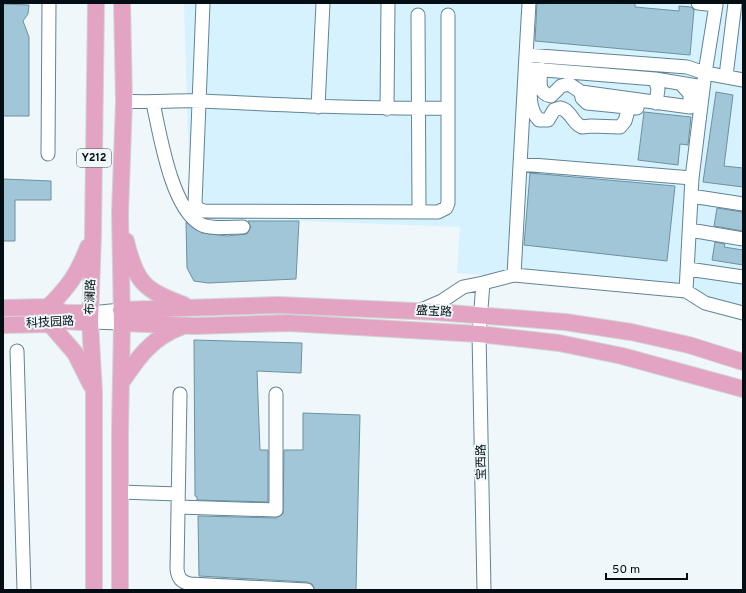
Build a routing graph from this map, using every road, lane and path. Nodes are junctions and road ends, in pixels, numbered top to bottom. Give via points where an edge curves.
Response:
1 (49, 3) edge
2 (96, 3) edge
3 (122, 3) edge
4 (203, 3) edge
5 (323, 3) edge
6 (388, 3) edge
7 (529, 3) edge
8 (699, 3) edge
9 (735, 3) edge
10 (418, 15) dead end
11 (448, 15) dead end
12 (738, 25) edge
13 (526, 55) junction
14 (541, 69) junction
15 (705, 73) junction
16 (726, 76) junction
17 (655, 79) junction
18 (743, 80) edge
19 (681, 84) junction
20 (703, 87) junction
21 (581, 92) junction
22 (124, 101) junction
23 (200, 101) junction
24 (153, 103) junction
25 (656, 103) junction
26 (318, 107) junction
27 (629, 107) junction
28 (690, 107) junction
29 (419, 108) junction
30 (448, 108) junction
31 (386, 109) junction
32 (48, 154) dead end
33 (520, 164) junction
34 (692, 178) junction
35 (691, 196) junction
36 (743, 204) edge
37 (419, 212) junction
38 (120, 213) junction
39 (243, 228) dead end
40 (690, 230) junction
41 (743, 239) edge
42 (93, 241) junction
43 (120, 250) junction
44 (688, 269) junction
45 (514, 275) junction
46 (743, 277) edge
47 (482, 283) junction
48 (686, 292) junction
49 (48, 307) junction
50 (191, 307) junction
51 (3, 308) edge
52 (418, 311) junction
53 (743, 313) edge
54 (121, 316) junction
55 (480, 316) junction
56 (90, 317) junction
57 (50, 324) junction
58 (3, 325) edge
59 (195, 326) junction
60 (479, 334) junction
61 (16, 351) dead end
62 (743, 362) edge
63 (120, 383) junction
64 (743, 389) edge
65 (94, 392) junction
66 (180, 394) dead end
67 (276, 394) dead end
68 (120, 492) junction
69 (178, 500) junction
70 (24, 590) edge
71 (94, 590) edge
72 (120, 590) edge
73 (307, 590) edge
74 (484, 590) edge

1 - 32 street
2 - 42 main road, 布澜路 / Y212
3 - 22 main road, Y212
4 - 23 street
5 - 26 street
6 - 31 street
7 - 13 street
8 - 15 street via 716,5
9 - 12 street
10 - 29 street
11 - 30 street
12 - 16 street
13 - 15 street via 668,65 687,67
13 - 33 street
14 - 17 street
14 - 21 street via 540,86 547,95 553,95 562,86 569,84
14 - 27 street via 532,69 531,99 534,113 539,120 548,120 554,110 560,108 568,112 582,127 617,128 625,121
15 - 16 street
15 - 20 street
16 - 18 street
17 - 19 street
17 - 25 street via 658,89
19 - 20 street
19 - 28 street via 690,94
20 - 34 street
21 - 25 street
21 - 27 street via 587,103
22 - 24 street
22 - 38 main road, Y212
23 - 24 street
23 - 26 street
23 - 37 street via 195,203 198,209
24 - 39 street via 173,186 186,210 201,224
25 - 28 street
26 - 31 street
27 - 28 street via 689,112
29 - 30 street
29 - 31 street
29 - 37 street
30 - 37 street via 448,203 443,211
33 - 34 street
33 - 45 street
34 - 35 street
35 - 36 street
35 - 40 street
38 - 43 main road, Y212
38 - 50 main road via 130,260 142,282 152,291
40 - 41 street
40 - 44 street
42 - 43 main road
42 - 49 main road via 82,265 63,293
42 - 56 main road, 布澜路 / Y212
43 - 54 main road, Y212
44 - 46 street
44 - 48 street
45 - 47 street
45 - 48 street
47 - 52 street via 463,287 442,301
47 - 55 street, 宝西路
48 - 53 street via 705,303
49 - 51 main road, 科技园路
49 - 56 main road, 科技园路
50 - 52 main road, 盛宝路 via 278,305
50 - 54 main road, 盛宝路
52 - 55 main road, 盛宝路
54 - 56 street, 科技园路
54 - 59 main road, 盛宝路
54 - 63 main road, Y212
55 - 60 street, 宝西路
55 - 62 main road, 盛宝路 via 565,322 631,332
56 - 57 main road, 科技园路
56 - 65 main road, 布澜路 / Y212
57 - 58 main road, 科技园路
57 - 65 main road via 75,353
59 - 60 main road, 盛宝路 via 289,323
59 - 63 main road via 180,327 155,340
60 - 64 main road, 盛宝路 via 559,343 622,356
60 - 74 street, 宝西路
61 - 70 street
63 - 68 main road, Y212
65 - 71 main road, 布澜路 / Y212
66 - 69 street
67 - 69 street via 276,510
68 - 69 street
68 - 72 main road, Y212
69 - 73 street via 177,569 178,577 183,582

